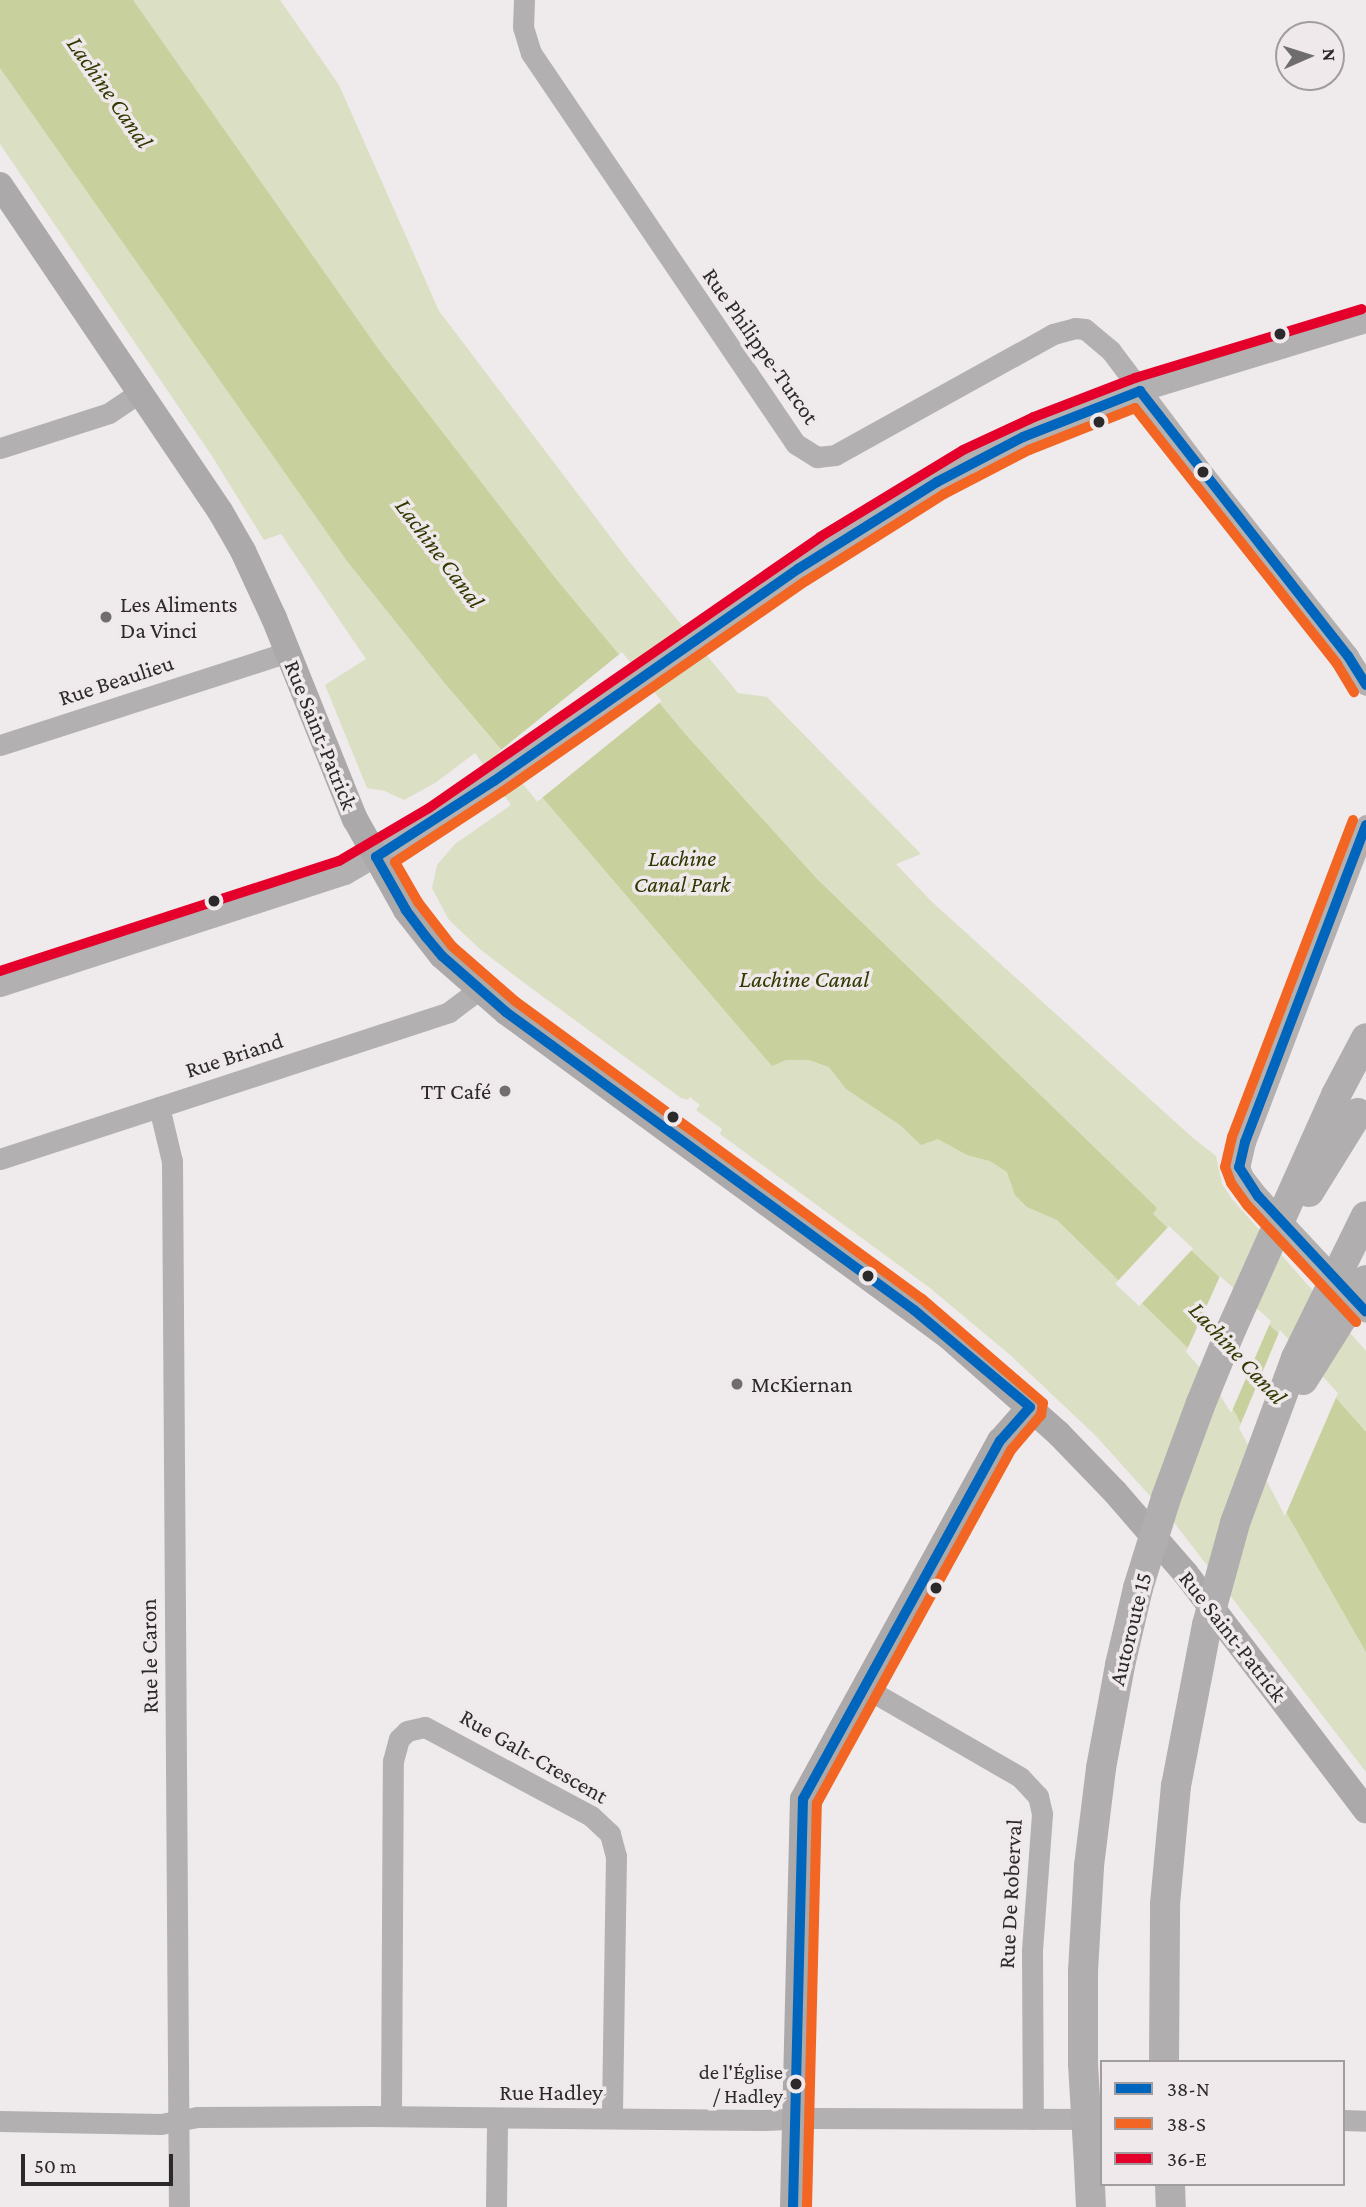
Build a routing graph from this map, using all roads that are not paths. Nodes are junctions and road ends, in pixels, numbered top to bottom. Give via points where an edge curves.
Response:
1 (524, 0) edge
2 (0, 185) edge
3 (1366, 323) edge
4 (1140, 391) junction
5 (140, 392) junction
6 (0, 448) edge
7 (288, 652) junction
8 (1366, 685) edge
9 (0, 745) edge
10 (1366, 825) edge
11 (376, 857) junction
12 (0, 986) edge
13 (479, 989) junction
14 (1366, 1038) edge
15 (1353, 1103) edge
16 (159, 1107) junction
17 (0, 1159) edge
18 (1366, 1216) edge
19 (1366, 1280) edge
20 (1366, 1312) edge
21 (1030, 1408) junction
22 (1255, 1465) junction
23 (864, 1687) junction
24 (1366, 1810) edge
25 (1164, 2060) edge
26 (391, 2116) junction
27 (612, 2118) junction
28 (497, 2119) junction
29 (796, 2119) junction
30 (1032, 2119) junction
31 (1100, 2119) edge
32 (179, 2120) junction
33 (1345, 2120) edge
34 (0, 2121) edge
35 (1366, 2121) edge
36 (1170, 2186) edge
37 (179, 2207) edge
38 (496, 2207) edge
39 (793, 2207) edge
40 (1091, 2207) edge
41 (1171, 2207) edge

1 - 4 street, Rue Philippe-Turcot via 524,36 537,62 801,449 817,457 835,455 1063,330 1093,333
2 - 5 main road, Rue Saint-Patrick
3 - 4 street
4 - 8 street, Rue Philippe-Turcot
4 - 11 street via 970,463 828,549 494,781
5 - 6 street via 109,413
5 - 7 main road, Rue Saint-Patrick via 243,551
7 - 9 street, Rue Beaulieu
7 - 11 main road, Rue Saint-Patrick via 355,819
10 - 20 street via 1239,1167 1258,1196
11 - 12 street via 318,884
11 - 13 main road, Rue Saint-Patrick via 426,937
13 - 16 street, Rue Briand via 449,1012
13 - 21 main road, Rue Saint-Patrick via 914,1310
14 - 15 highway, Autoroute 15
15 - 40 highway, Autoroute 15, bridge via 1231,1330 1166,1498 1138,1588 1110,1715 1094,1818 1084,1940 1083,2063
16 - 17 street, Rue Briand
16 - 32 street, Rue le Caron via 172,1161
18 - 22 highway, bridge via 1305,1337
19 - 22 highway, bridge
21 - 23 main road via 1000,1441
21 - 24 main road, Rue Saint-Patrick via 1115,1492 1186,1574
22 - 25 highway, bridge via 1207,1625 1180,1761 1165,1904
23 - 29 main road via 803,1799
23 - 30 street, Rue De Roberval via 1020,1777 1038,1796 1042,1814 1032,1951
26 - 27 street, Rue Galt-Crescent via 393,1761 399,1739 407,1731 425,1727 591,1816 610,1834 616,1856
26 - 28 street, Rue Hadley
26 - 32 street, Rue Hadley
27 - 28 street, Rue Hadley
27 - 29 street, Rue Hadley
28 - 38 street
29 - 30 street, Rue Hadley
29 - 39 main road
30 - 31 street, Rue Hadley
32 - 34 street, Rue Hadley via 161,2124
32 - 37 street, Rue le Caron
33 - 35 street
36 - 41 highway

